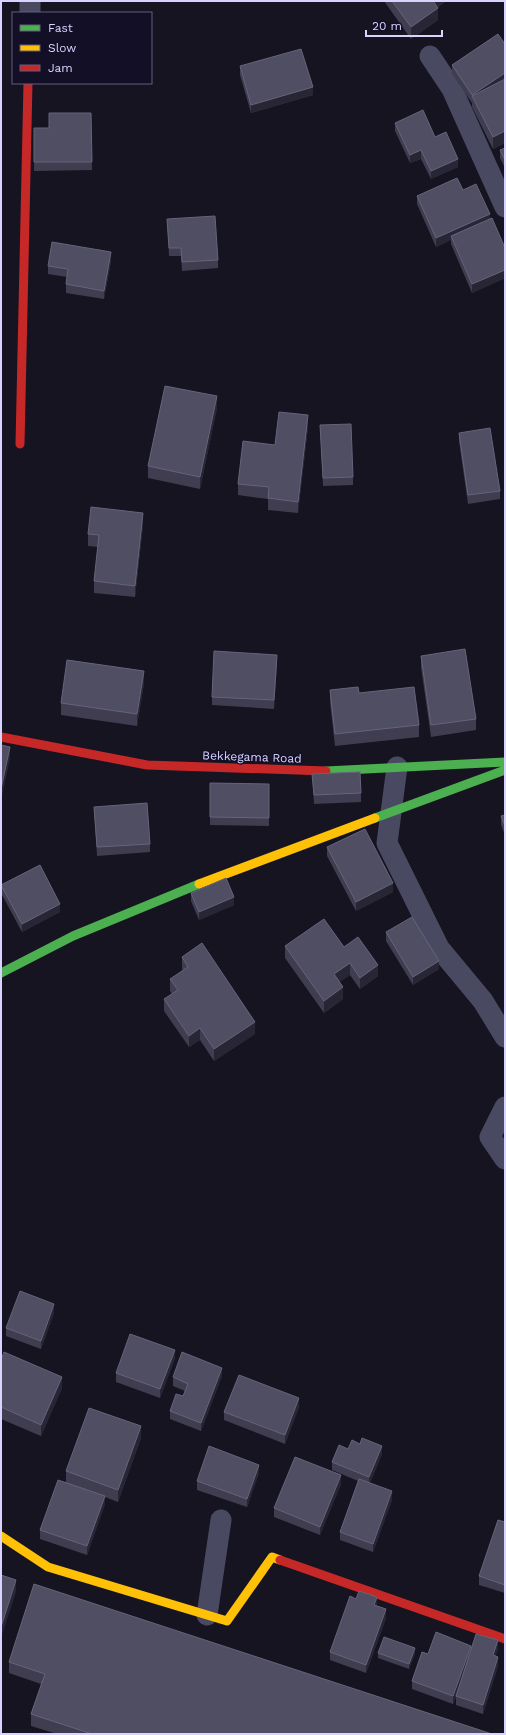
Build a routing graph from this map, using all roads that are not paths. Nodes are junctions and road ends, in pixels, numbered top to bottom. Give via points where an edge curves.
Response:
1 (30, 1) edge
2 (30, 12) edge
3 (430, 56) dead end
4 (28, 84) edge
5 (505, 207) edge
6 (20, 444) dead end
7 (1, 737) edge
8 (505, 762) edge
9 (397, 767) junction
10 (505, 770) edge
11 (390, 813) junction
12 (1, 974) edge
13 (505, 1037) edge
14 (505, 1107) edge
15 (505, 1159) edge
16 (221, 1520) dead end
17 (1, 1536) edge
18 (207, 1615) junction
19 (505, 1639) edge

1 - 2 street
3 - 5 street via 452,89
4 - 6 street
7 - 9 street, Bekkegama Road via 147,765 318,771
8 - 9 street, Bekkegama Road
9 - 11 street
10 - 11 street
11 - 12 street via 185,889 73,936
11 - 13 street via 387,843 439,948 483,1001
14 - 15 street via 490,1137
16 - 18 street
17 - 18 street via 48,1567
18 - 19 street via 228,1621 272,1557

